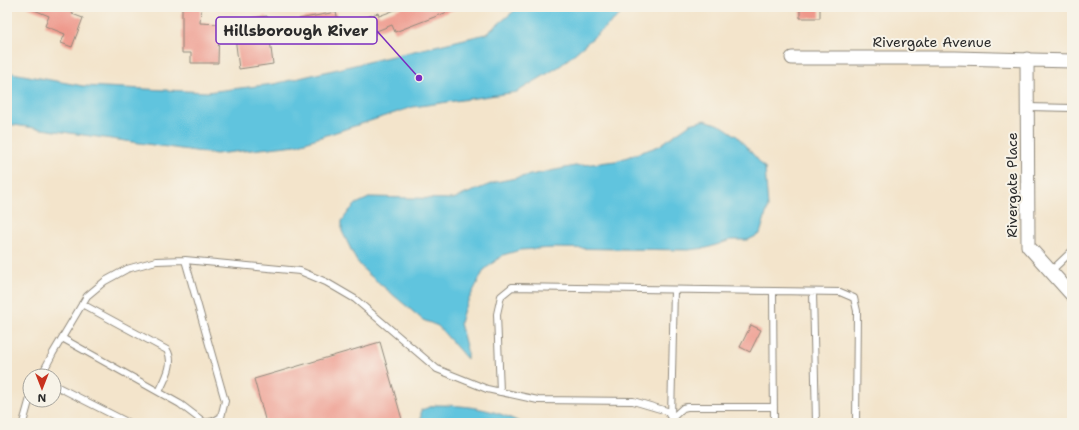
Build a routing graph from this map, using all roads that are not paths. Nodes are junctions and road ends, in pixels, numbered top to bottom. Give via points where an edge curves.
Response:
1 (792, 58) dead end
2 (1027, 59) junction
3 (1072, 61) edge
4 (1028, 107) junction
5 (1072, 108) edge
6 (1072, 251) edge
7 (185, 260) junction
8 (1050, 271) junction
9 (674, 290) junction
10 (772, 291) junction
11 (813, 292) junction
12 (1072, 295) edge
13 (82, 304) junction
14 (62, 338) junction
15 (45, 368) edge
16 (62, 389) edge
17 (159, 392) junction
18 (500, 392) junction
19 (774, 407) junction
20 (27, 408) edge
21 (672, 421) edge
22 (23, 423) edge
23 (129, 423) edge
24 (205, 423) edge
25 (774, 423) edge
26 (816, 423) edge
27 (856, 423) edge

1 - 2 street, Rivergate Avenue
2 - 3 street, Rivergate Avenue
2 - 4 street, Rivergate Place
4 - 5 lane
4 - 8 street, Rivergate Place via 1028,246
6 - 8 lane
7 - 13 lane via 156,261 127,269 106,281 87,296
7 - 18 lane via 300,271 355,299 436,369
7 - 24 lane via 225,401 221,417
8 - 12 street, Rivergate Place
9 - 10 lane
9 - 18 lane via 512,287 502,296 498,314
9 - 21 lane
10 - 11 lane
10 - 19 lane
11 - 26 lane
11 - 27 lane via 840,292 854,298 857,311
13 - 14 lane
13 - 17 lane via 168,350 171,363
14 - 15 lane
14 - 17 lane
16 - 23 lane
17 - 24 lane
18 - 21 lane via 538,400 633,401 667,411
19 - 21 lane via 687,407
19 - 25 lane
20 - 22 lane

